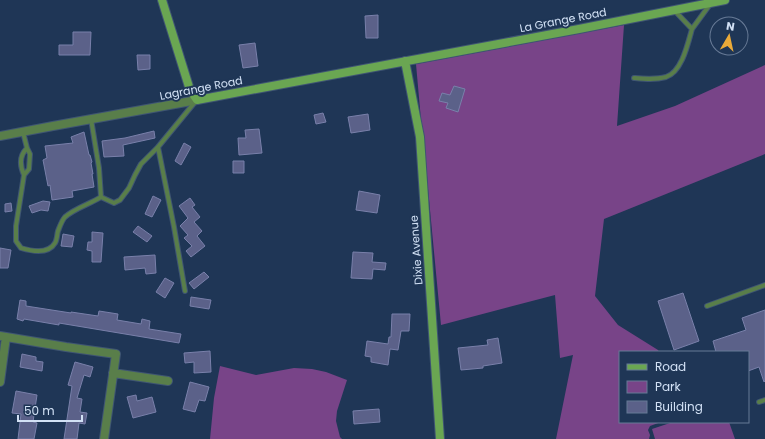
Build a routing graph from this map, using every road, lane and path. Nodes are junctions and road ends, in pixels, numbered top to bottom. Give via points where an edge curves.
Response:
1 (162, 0) edge
2 (726, 0) edge
3 (711, 3) junction
4 (674, 10) junction
5 (692, 29) junction
6 (405, 61) junction
7 (634, 78) dead end
8 (197, 100) junction
9 (91, 119) junction
10 (23, 132) junction
11 (0, 136) edge
12 (158, 147) junction
13 (26, 148) junction
14 (24, 176) junction
15 (101, 197) junction
16 (765, 285) edge
17 (185, 291) dead end
18 (707, 306) dead end
19 (3, 337) edge
20 (113, 373) junction
21 (0, 382) edge
22 (168, 382) dead end
23 (765, 400) edge
24 (759, 402) dead end
25 (104, 439) edge
26 (440, 439) edge

1 - 8 street via 190,90
2 - 3 street, La Grange Road
3 - 4 street, La Grange Road
3 - 5 lane
4 - 5 lane
4 - 6 street, La Grange Road
5 - 7 lane via 682,61 676,70 667,76 653,79
6 - 8 street, Lagrange Road
6 - 26 street, Dixie Avenue via 420,137
8 - 9 street, Lagrange Road
8 - 12 lane
9 - 10 street, Lagrange Road
9 - 15 lane
10 - 11 street, Lagrange Road
10 - 13 lane
12 - 15 lane via 141,164 120,200 114,203
12 - 17 lane
13 - 14 lane via 22,153 21,166
13 - 14 lane via 30,154 29,169
14 - 15 lane via 16,241 20,248 31,251 44,251 50,248 55,243 64,218
16 - 18 lane
19 - 20 street via 116,354
19 - 21 street
20 - 22 street
20 - 25 street
23 - 24 lane

